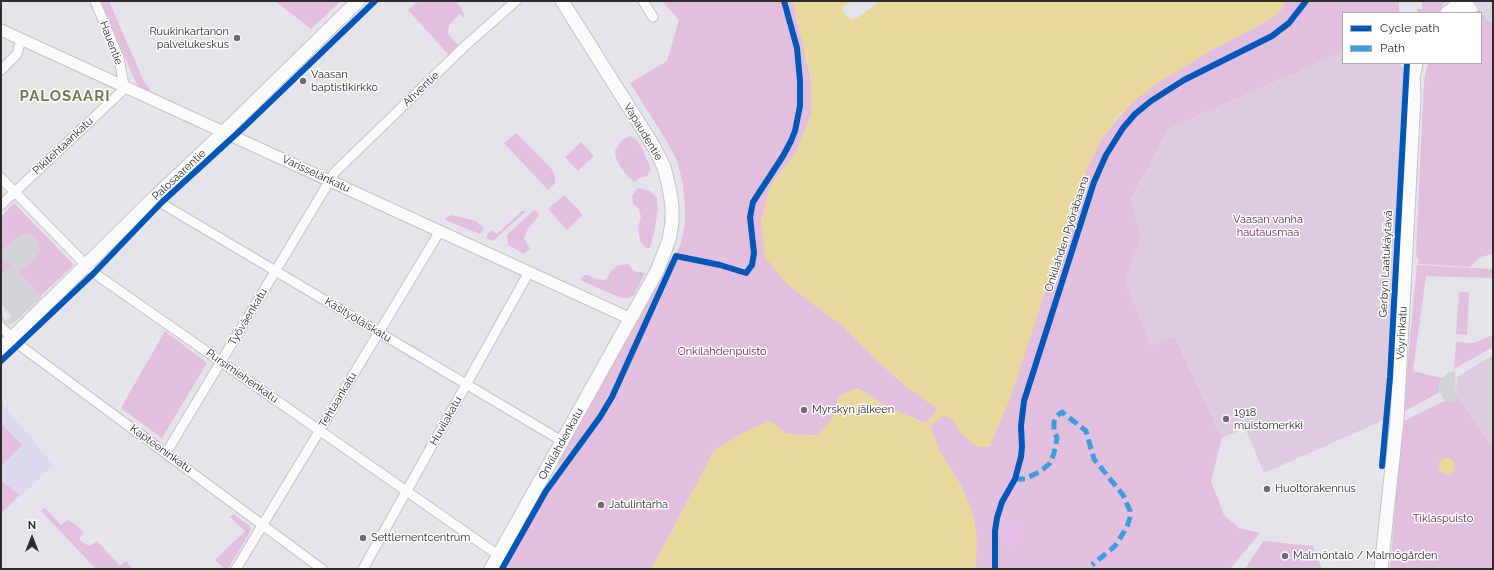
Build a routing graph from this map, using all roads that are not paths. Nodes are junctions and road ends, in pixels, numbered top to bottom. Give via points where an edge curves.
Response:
1 (94, 1) edge
2 (358, 1) edge
3 (516, 1) edge
4 (562, 1) edge
5 (643, 1) edge
6 (1451, 1) edge
7 (1462, 1) edge
8 (1480, 1) edge
9 (1446, 12) edge
10 (1446, 12) edge
11 (1464, 12) edge
12 (653, 17) dead end
13 (1493, 17) edge
14 (1, 30) edge
15 (21, 39) junction
16 (1416, 64) edge
17 (1424, 64) edge
18 (1, 70) edge
19 (124, 86) junction
20 (1414, 96) junction
21 (225, 132) junction
22 (1, 178) edge
23 (330, 181) junction
24 (14, 192) junction
25 (154, 198) junction
26 (1, 205) edge
27 (440, 231) junction
28 (87, 266) junction
29 (276, 271) junction
30 (529, 272) junction
31 (631, 319) junction
32 (1, 327) edge
33 (379, 332) junction
34 (12, 338) junction
35 (1, 349) edge
36 (222, 362) junction
37 (467, 384) junction
38 (319, 430) junction
39 (562, 441) junction
40 (166, 454) junction
41 (406, 491) junction
42 (263, 525) junction
43 (498, 555) junction
44 (236, 569) edge
45 (322, 569) edge
46 (363, 569) edge
47 (491, 569) edge
48 (1381, 569) edge

1 - 19 street, Hauentie via 120,58
2 - 21 main road, Palosaarentie
3 - 23 street, Ahventie via 397,111 335,172
4 - 31 main road, Vapaudentie via 654,147 664,167 669,187 672,206 669,240 657,272
5 - 12 street
6 - 9 main road
7 - 10 main road
8 - 11 main road
8 - 13 main road
14 - 15 street, Varisselänkatu
15 - 18 street via 17,54
15 - 19 street, Varisselänkatu
16 - 20 main road, Vöyrinkatu via 1413,77
17 - 20 main road, Vöyrinkatu
19 - 21 street, Varisselänkatu
19 - 24 street, Pikitehtaankatu via 122,91
20 - 48 main road, Vöyrinkatu via 1397,420
21 - 23 street, Varisselänkatu
21 - 25 main road, Palosaarentie
22 - 24 street, Pursimiehenkatu
23 - 27 street, Varisselänkatu
23 - 29 street, Työväenkatu
24 - 26 street, Pikitehtaankatu
24 - 28 street, Pursimiehenkatu
25 - 28 main road, Palosaarentie
25 - 29 street, Käsityöläiskatu
27 - 30 street, Varisselänkatu
27 - 33 street, Tehtaankatu
28 - 34 main road, Palosaarentie
28 - 36 street, Pursimiehenkatu
29 - 33 street, Käsityöläiskatu
29 - 36 street, Työväenkatu
30 - 31 street, Varisselänkatu
30 - 37 street, Huvilakatu
31 - 39 main road, Onkilahdenkatu
32 - 34 street, Kapteeninkatu
33 - 37 street, Käsityöläiskatu
33 - 38 street, Tehtaankatu
34 - 35 main road, Palosaarentie
34 - 40 street, Kapteeninkatu
36 - 38 street, Pursimiehenkatu
36 - 40 street, Työväenkatu
37 - 39 street, Käsityöläiskatu
37 - 41 street, Huvilakatu
38 - 41 street, Pursimiehenkatu
38 - 42 street, Tehtaankatu
39 - 43 main road, Onkilahdenkatu
40 - 42 street, Kapteeninkatu
41 - 43 street, Pursimiehenkatu
41 - 46 street, Huvilakatu
42 - 44 street, Tehtaankatu
42 - 45 street, Kapteeninkatu
43 - 47 main road, Onkilahdenkatu

